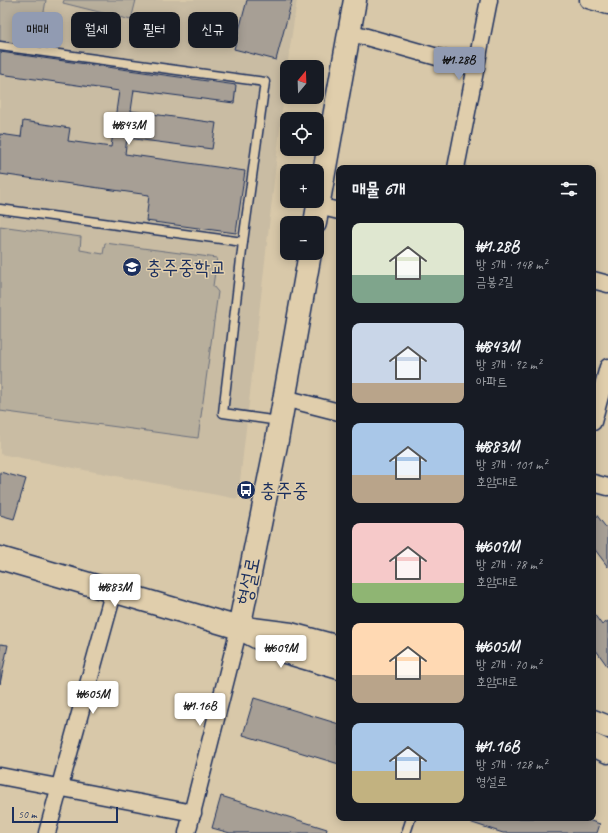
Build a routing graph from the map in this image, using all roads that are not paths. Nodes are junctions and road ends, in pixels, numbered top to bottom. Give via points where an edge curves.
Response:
1 (355, 0) edge
2 (489, 0) edge
3 (588, 0) edge
4 (608, 6) edge
5 (349, 32) junction
6 (0, 46) edge
7 (476, 68) junction
8 (457, 165) edge
9 (0, 209) edge
10 (336, 211) edge
11 (317, 214) edge
12 (244, 242) junction
13 (309, 260) edge
14 (596, 281) edge
15 (608, 284) edge
16 (608, 367) edge
17 (605, 388) edge
18 (284, 398) junction
19 (336, 411) edge
20 (596, 414) edge
21 (280, 421) junction
22 (596, 484) edge
23 (608, 488) edge
24 (0, 558) edge
25 (114, 590) junction
26 (239, 628) junction
27 (336, 646) edge
28 (336, 667) edge
29 (596, 722) edge
30 (608, 727) edge
31 (596, 746) edge
32 (608, 752) edge
33 (0, 776) edge
34 (59, 787) junction
35 (193, 812) junction
36 (410, 821) edge
37 (47, 833) edge
38 (187, 833) edge
39 (406, 833) edge

1 - 5 street
2 - 7 street
3 - 4 street
5 - 7 street
5 - 11 street
6 - 12 lane via 265,82
7 - 8 street
9 - 12 lane
10 - 11 street
12 - 21 lane via 223,413
13 - 18 street, 형설로
14 - 15 street
16 - 17 street
17 - 20 street
18 - 19 street
18 - 21 street, 형설로
21 - 26 street, 형설로
22 - 23 street
24 - 25 street
25 - 26 street
25 - 34 street
26 - 27 street via 291,634
26 - 28 street via 285,652
26 - 35 street, 형설로
29 - 30 street
31 - 32 street
33 - 34 street
34 - 35 street
34 - 37 street
35 - 38 street, 형설로
36 - 39 lane

